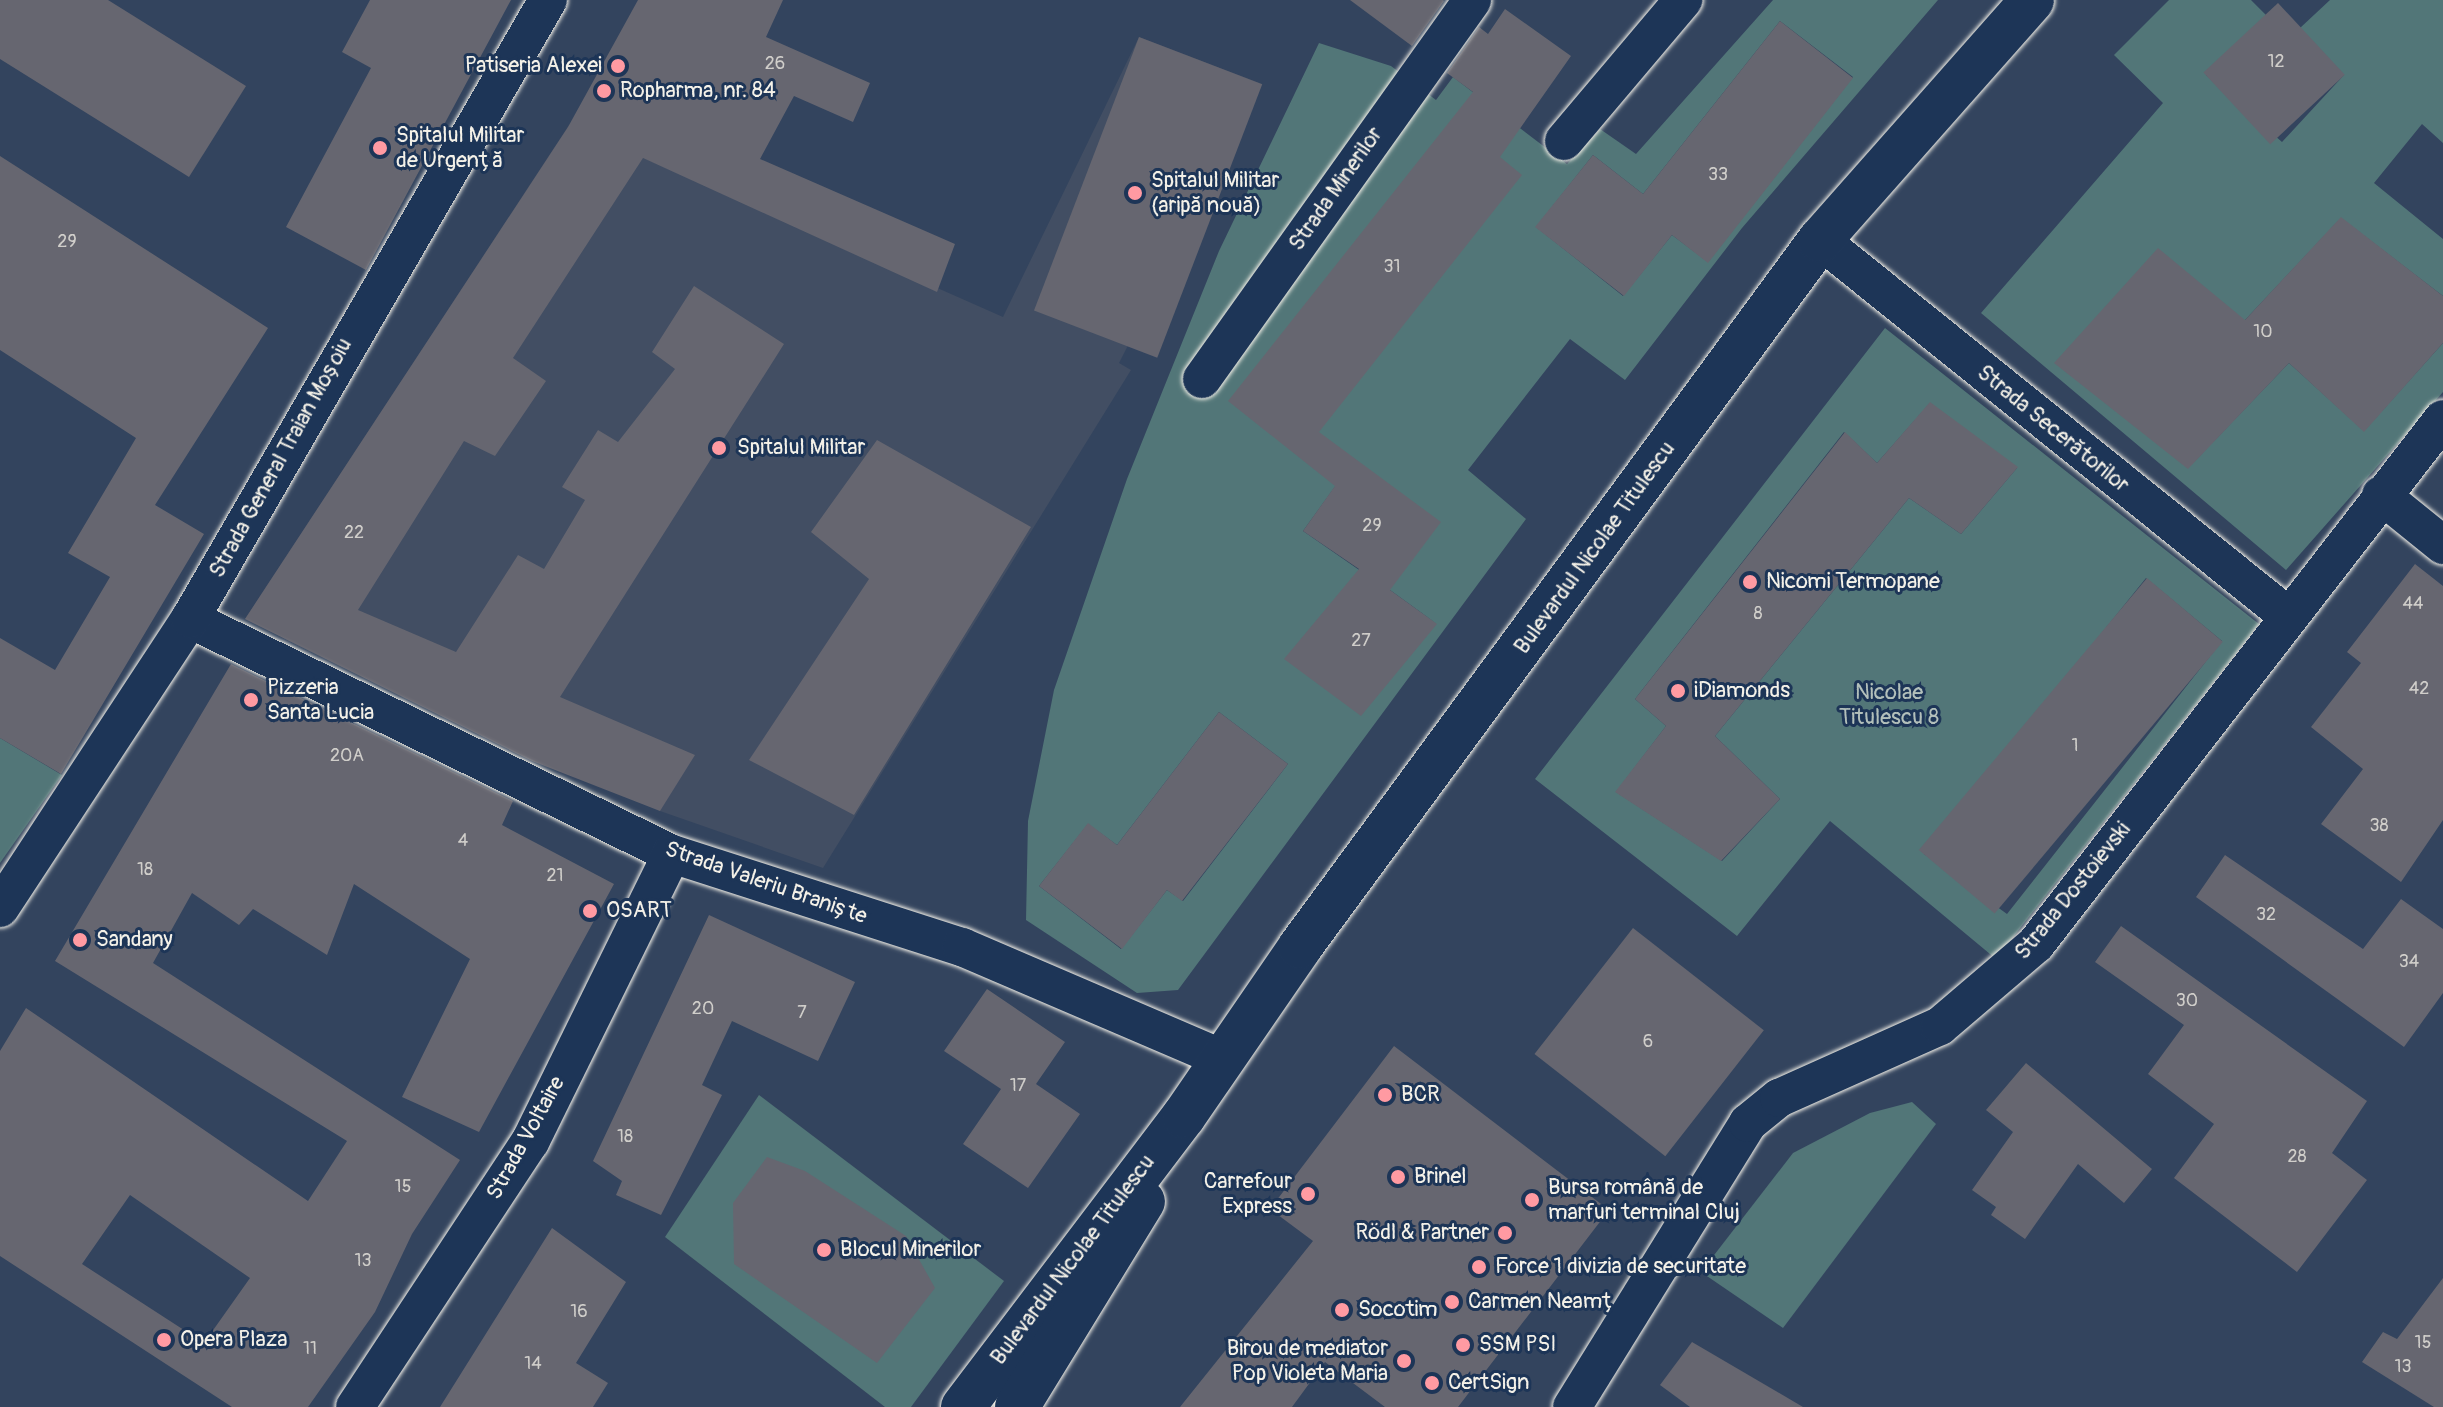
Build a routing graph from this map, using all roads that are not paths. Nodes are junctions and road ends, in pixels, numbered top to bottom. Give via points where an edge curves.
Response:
1 (548, 0) edge
2 (1472, 0) edge
3 (1683, 0) edge
4 (2032, 0) edge
5 (1564, 141) dead end
6 (1820, 240) junction
7 (1202, 379) dead end
8 (2443, 419) edge
9 (2381, 495) junction
10 (2443, 545) edge
11 (2288, 616) junction
12 (190, 619) junction
13 (672, 854) junction
14 (0, 908) edge
15 (1223, 1059) junction
16 (1184, 1116) junction
17 (355, 1407) edge
18 (963, 1407) edge
19 (1017, 1407) edge
20 (1572, 1407) edge

1 - 12 street, Strada General Traian Moșoiu
2 - 7 street, Strada Minerilor
3 - 5 street
4 - 6 main road, Bulevardul Nicolae Titulescu
6 - 11 street, Strada Secerătorilor
6 - 15 main road, Bulevardul Nicolae Titulescu
8 - 9 street, Strada Dostoievski
9 - 10 street
9 - 11 street, Strada Dostoievski
11 - 20 street, Strada Dostoievski via 2036,944 1987,992 1940,1026 1779,1098 1748,1123
12 - 13 street, Strada Valeriu Braniște
12 - 14 street, Strada General Traian Moșoiu
13 - 15 street, Strada Valeriu Braniște via 962,947
13 - 17 street, Strada Voltaire via 530,1142
15 - 16 main road, Bulevardul Nicolae Titulescu
16 - 18 main road, Bulevardul Nicolae Titulescu
16 - 19 main road, Bulevardul Nicolae Titulescu via 1108,1265

